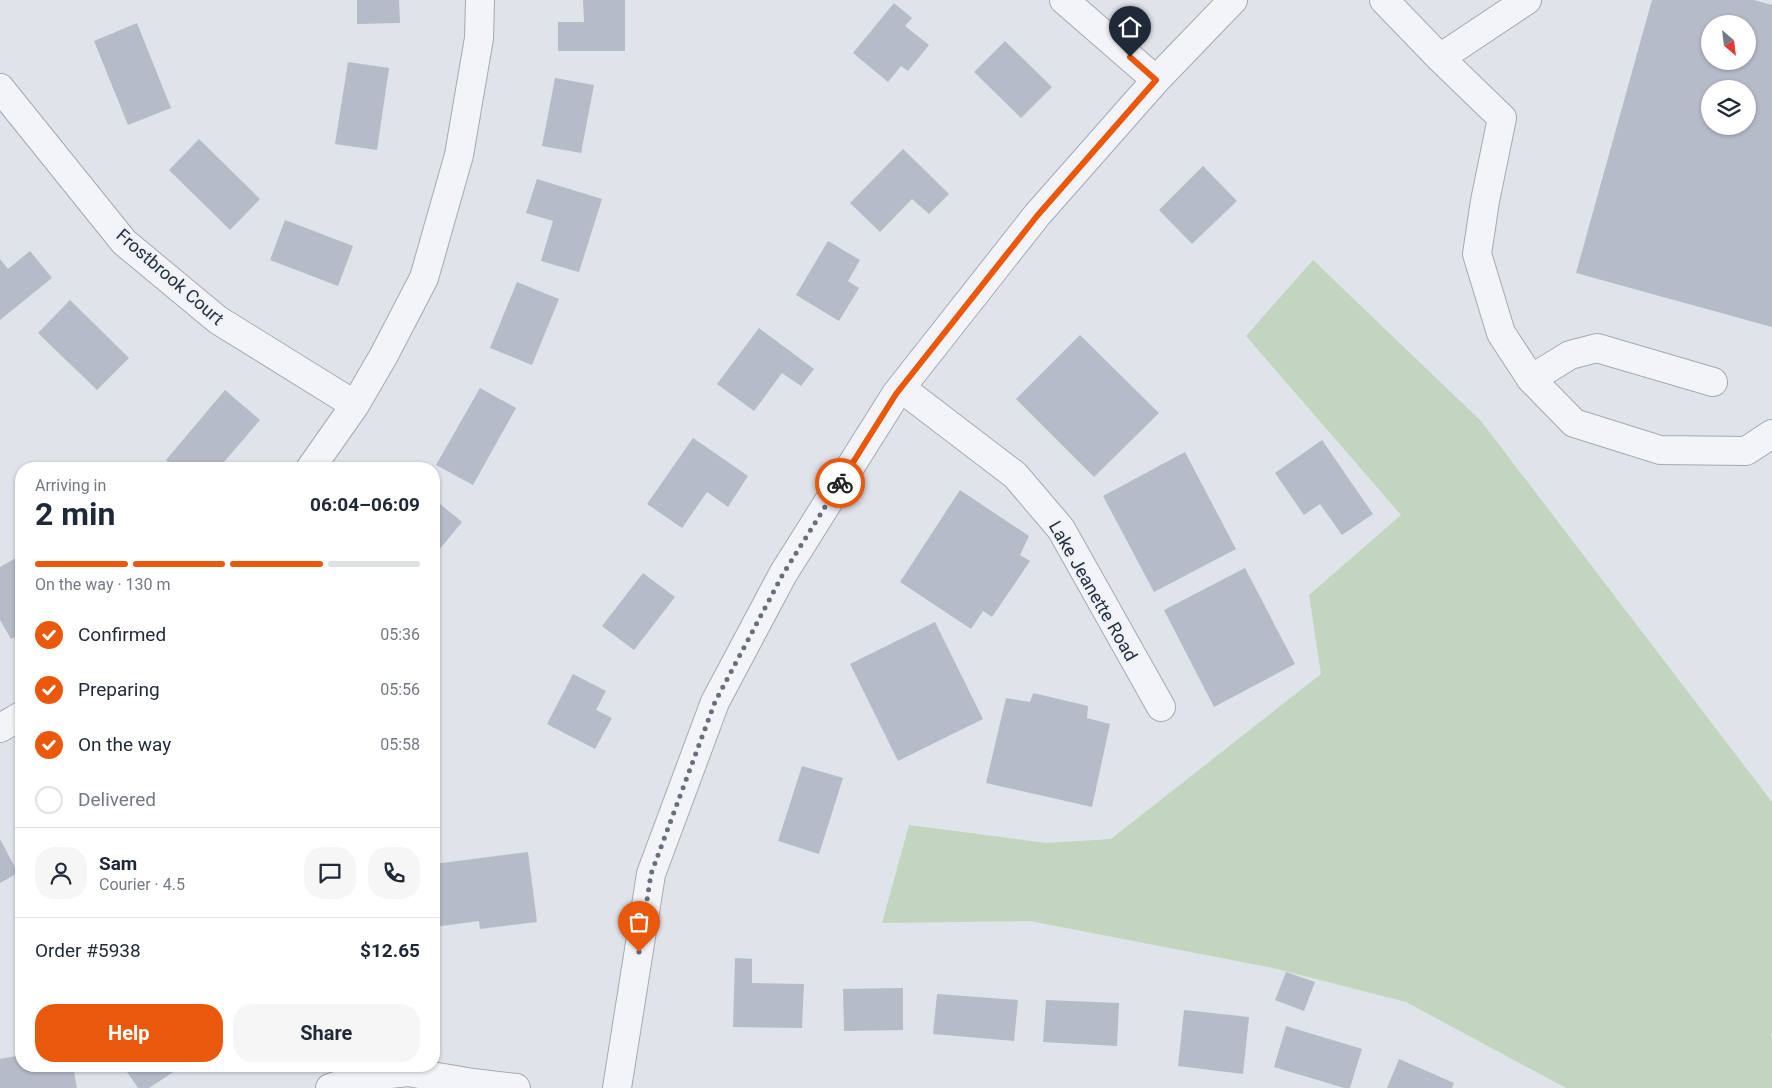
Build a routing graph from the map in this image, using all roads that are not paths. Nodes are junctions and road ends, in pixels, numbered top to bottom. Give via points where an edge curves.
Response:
1 (480, 0) edge
2 (1064, 0) edge
3 (1233, 0) edge
4 (1384, 0) edge
5 (1527, 0) edge
6 (1440, 58) junction
7 (1156, 80) junction
8 (0, 88) edge
9 (1531, 380) junction
10 (1713, 382) dead end
11 (901, 388) junction
12 (355, 405) junction
13 (1772, 434) edge
14 (315, 462) edge
15 (1160, 707) dead end
16 (15, 719) edge
17 (0, 728) edge
18 (330, 1088) edge
19 (516, 1088) edge
20 (617, 1088) edge

1 - 12 street via 479,38 459,155 424,278
2 - 7 street
3 - 7 street
4 - 6 street
5 - 6 street
6 - 9 street via 1502,118 1484,201 1477,254 1501,333
7 - 11 street via 1037,216
8 - 12 street, Frostbrook Court via 124,242 218,320
9 - 10 street via 1570,355 1597,348
9 - 13 street via 1574,423 1660,450 1746,451
11 - 15 street, Lake Jeanette Road via 1015,475 1060,529
11 - 20 street via 783,574 715,702 651,874
12 - 14 street
16 - 17 street
18 - 19 street via 363,1077 408,1072

